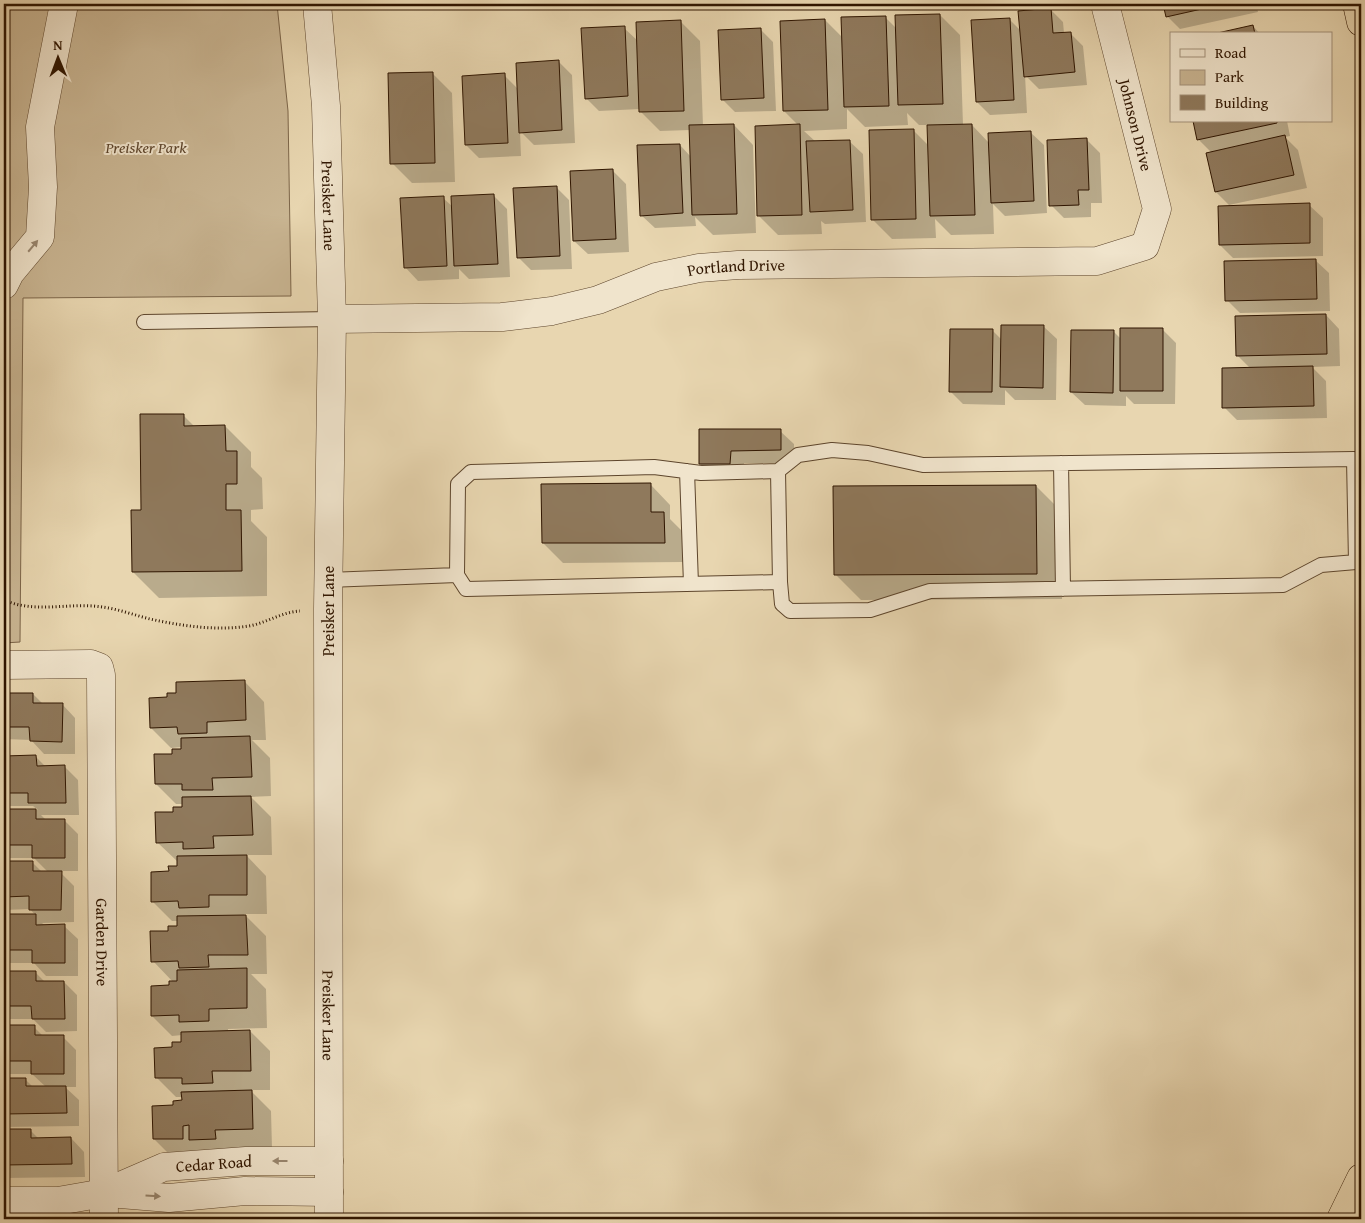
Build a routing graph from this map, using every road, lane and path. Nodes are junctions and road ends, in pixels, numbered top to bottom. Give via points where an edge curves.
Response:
1 (64, 4) edge
2 (317, 4) edge
3 (1105, 4) edge
4 (1357, 4) edge
5 (1361, 22) edge
6 (1145, 246) joint
7 (4, 285) edge
8 (332, 319) junction
9 (144, 322) dead end
10 (1061, 463) junction
11 (687, 471) junction
12 (778, 471) junction
13 (457, 575) junction
14 (328, 580) junction
15 (780, 582) junction
16 (691, 584) junction
17 (1063, 589) junction
18 (4, 600) edge
19 (328, 609) junction
20 (4, 665) edge
21 (329, 1161) junction
22 (1361, 1178) edge
23 (329, 1192) junction
24 (104, 1193) junction
25 (4, 1201) edge
26 (104, 1219) edge
27 (329, 1219) edge
28 (1341, 1219) edge

7 -> 1 street via 40,237 43,187 40,127
2 - 8 street, Preisker Lane via 326,106
3 - 6 street, Johnson Drive via 1157,209
4 - 5 highway
6 - 8 street, Portland Drive via 1097,261 699,268 656,277 598,300 552,311 502,317
8 - 9 lane
8 - 14 street, Preisker Lane
10 - 12 lane via 923,465 868,452 832,450 798,455
10 - 17 lane
10 - 17 lane via 1354,459 1356,562 1321,564 1283,585
11 - 12 lane
11 - 13 lane via 654,467 472,472 458,484
11 - 16 lane
12 - 15 lane
13 - 14 lane
13 - 16 lane via 466,588
14 - 19 street, Preisker Lane
15 - 16 lane
15 - 17 lane via 782,604 790,611 870,610 930,591
18 - 19 path via 41,607 102,607 192,627 218,628 249,626 296,612
19 - 21 street, Preisker Lane
20 - 24 street, Garden Drive via 90,664 99,667
21 - 23 street, Preisker Lane
21 -> 24 street, Cedar Road via 246,1161 164,1167
22 - 28 highway
24 -> 23 street, Cedar Road via 169,1198 245,1191
23 - 27 street, Preisker Lane
24 - 25 street, Cedar Road via 58,1201
24 - 26 street, Garden Drive

